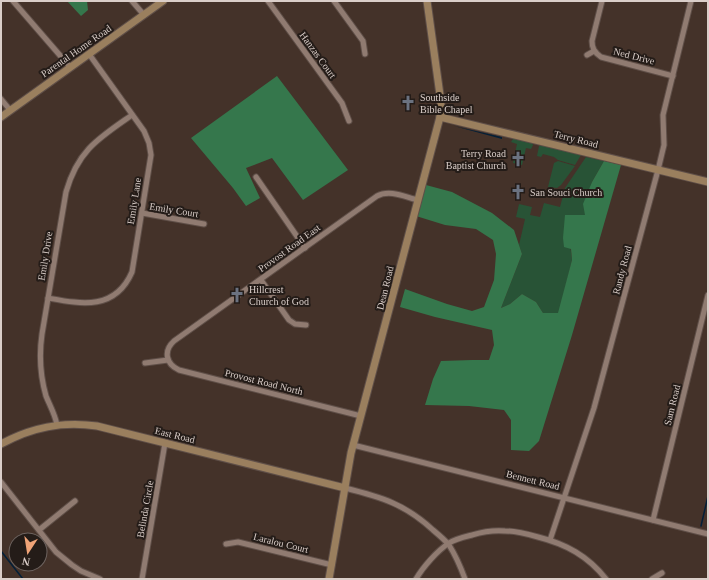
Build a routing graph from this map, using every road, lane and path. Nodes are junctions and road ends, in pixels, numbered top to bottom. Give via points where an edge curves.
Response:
1 (13, 1) edge
2 (132, 1) edge
3 (163, 1) edge
4 (268, 1) edge
5 (334, 1) edge
6 (427, 1) edge
7 (602, 1) edge
8 (691, 1) edge
9 (144, 15) junction
10 (594, 50) junction
11 (89, 54) junction
12 (365, 54) dead end
13 (588, 56) dead end
14 (70, 67) junction
15 (673, 76) junction
16 (1, 99) edge
17 (10, 110) junction
18 (132, 115) junction
19 (1, 116) edge
20 (440, 117) junction
21 (349, 121) dead end
22 (658, 170) junction
23 (256, 177) dead end
24 (708, 182) edge
25 (418, 200) junction
26 (142, 213) junction
27 (204, 224) dead end
28 (305, 248) junction
29 (261, 280) junction
30 (708, 295) edge
31 (48, 298) junction
32 (306, 325) dead end
33 (168, 360) junction
34 (145, 363) dead end
35 (361, 416) junction
36 (57, 425) junction
37 (165, 443) junction
38 (1, 444) edge
39 (353, 445) junction
40 (1, 482) edge
41 (345, 488) junction
42 (565, 498) junction
43 (75, 501) dead end
44 (653, 520) junction
45 (39, 530) junction
46 (708, 534) edge
47 (550, 540) junction
48 (226, 544) dead end
49 (448, 544) junction
50 (332, 565) junction
51 (662, 573) dead end
52 (100, 579) edge
53 (142, 579) edge
54 (330, 579) edge
55 (416, 579) edge
56 (465, 579) edge
57 (606, 579) edge
58 (652, 579) edge

1 - 14 street
2 - 9 street
3 - 9 street, Parental Home Road
4 - 21 street, Hanzas Court via 342,103
5 - 12 street via 363,41
6 - 20 street, Dean Road via 441,102
7 - 10 street via 592,40
8 - 15 street, Randy Road
9 - 11 street, Parental Home Road
10 - 13 street
10 - 15 street, Ned Drive via 601,57
11 - 14 street, Parental Home Road
11 - 18 street, Emily Lane
14 - 17 street, Parental Home Road
15 - 22 street, Randy Road via 663,115 664,144
16 - 17 street
17 - 19 street, Parental Home Road
18 - 26 street, Emily Lane via 144,131 150,150
18 - 31 street, Emily Drive via 92,145 73,172 63,203
20 - 22 street, Terry Road
20 - 25 street, Dean Road
22 - 24 street, Terry Road
22 - 42 street, Randy Road via 594,408
23 - 28 street
25 - 28 street, Provost Road East via 391,193 381,194
25 - 35 street, Dean Road
26 - 27 street, Emily Court
26 - 31 street, Emily Lane via 132,272 124,287 104,300 88,303
28 - 29 street, Provost Road East
29 - 32 street via 289,320
29 - 33 street, Provost Road East via 174,341 168,349
30 - 44 street, Sam Road
31 - 36 street, Emily Drive via 40,368 45,392
33 - 34 street
33 - 35 street, Provost Road North via 179,370
35 - 39 street, Dean Road
36 - 37 street, East Road via 92,425
36 - 38 street, East Road via 21,434
37 - 41 street, East Road
37 - 53 street, Belinda Circle
39 - 41 street, Dean Road
39 - 42 street, Bennett Road
40 - 45 street
41 - 49 street via 401,506
41 - 50 street, Dean Road
42 - 44 street, Bennett Road
42 - 47 street, Randy Road
43 - 45 street
44 - 46 street, Bennett Road
45 - 52 street via 63,558 81,571
47 - 49 street via 514,531 499,531 479,533
47 - 57 street via 580,554
48 - 50 street, Laralou Court via 238,542
49 - 55 street
49 - 56 street
50 - 54 street, Dean Road
51 - 58 street

